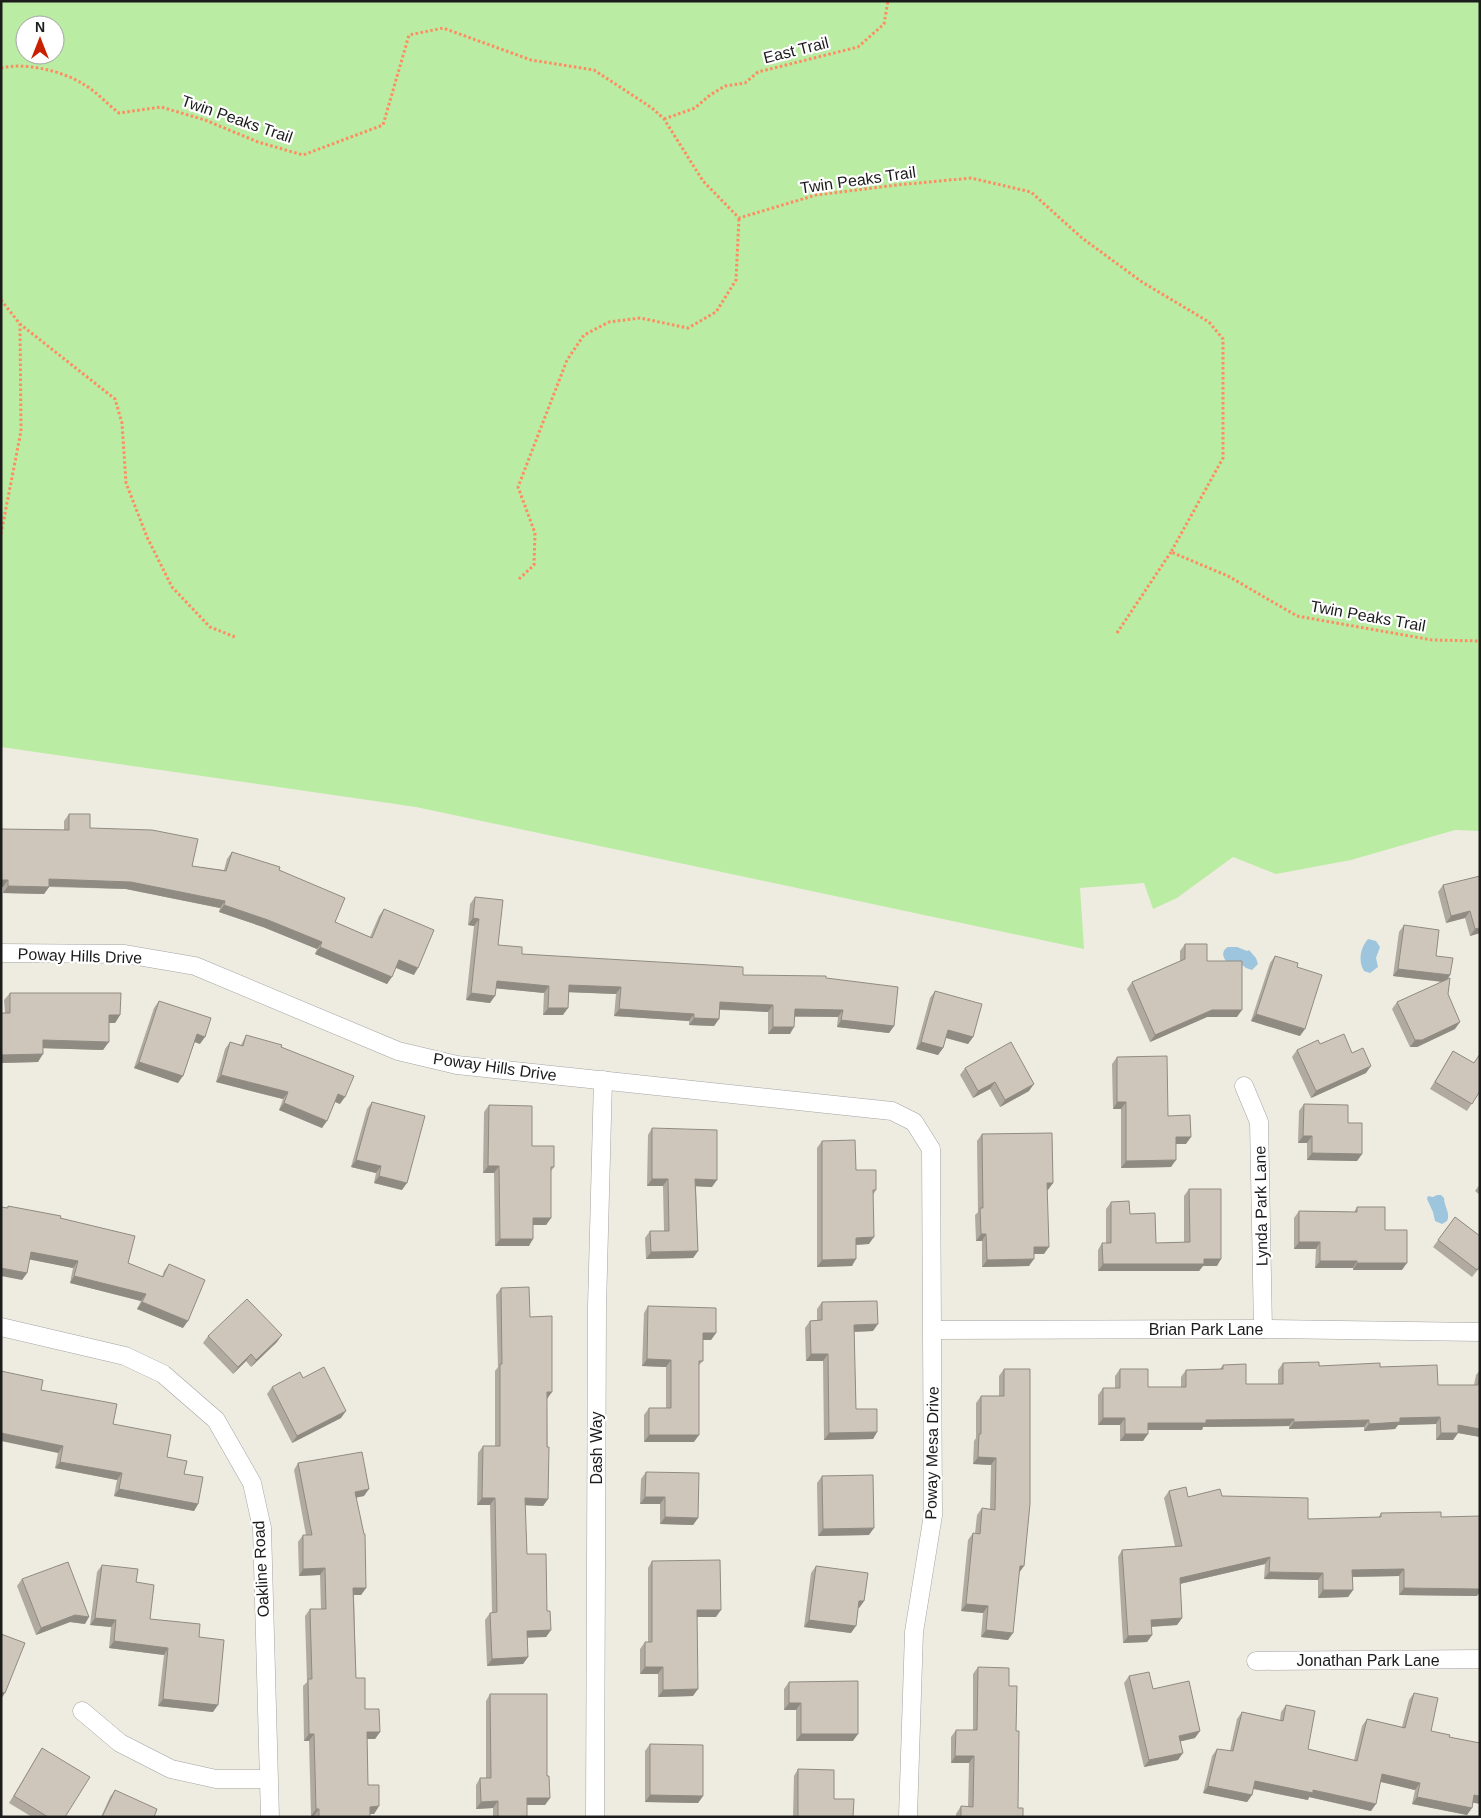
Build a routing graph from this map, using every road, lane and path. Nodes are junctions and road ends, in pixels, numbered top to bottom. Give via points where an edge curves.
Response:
1 (888, 1) edge
2 (1, 68) edge
3 (664, 119) junction
4 (739, 218) junction
5 (1, 300) edge
6 (20, 324) junction
7 (1, 534) edge
8 (1171, 552) junction
9 (519, 579) dead end
10 (1117, 633) dead end
11 (235, 636) dead end
12 (1480, 641) edge
13 (1, 953) edge
14 (603, 1080) junction
15 (1244, 1086) dead end
16 (914, 1122) joint
17 (1, 1327) edge
18 (1263, 1329) junction
19 (933, 1330) junction
20 (1480, 1332) edge
21 (1480, 1659) edge
22 (1256, 1661) dead end
23 (82, 1710) dead end
24 (268, 1778) junction
25 (270, 1817) edge
26 (595, 1817) edge
27 (908, 1817) edge

1 - 3 path, East Trail via 884,24 858,47 758,72 745,83 725,86 695,108
2 - 3 path, Twin Peaks Trail via 48,69 83,83 119,113 161,107 303,155 383,125 410,35 443,28 531,60 594,70
3 - 4 path, Twin Peaks Trail via 703,181
4 - 8 path, Twin Peaks Trail via 816,195 971,178 1031,192 1082,238 1142,282 1209,322 1222,340 1223,458
4 - 9 path via 736,280 716,312 688,328 640,318 609,322 584,335 567,360 518,487 535,533 534,565
5 - 6 path
6 - 7 path via 21,431
6 - 11 path via 115,399 122,423 126,483 172,588 210,627
8 - 10 path
8 - 12 path, Twin Peaks Trail via 1228,576 1297,616 1432,640
13 - 14 street, Poway Hills Drive via 125,954 194,966 398,1051 457,1065
14 - 16 street, Poway Hills Drive via 892,1110
14 - 26 street, Dash Way via 597,1317
15 - 18 street, Lynda Park Lane via 1259,1122
16 - 19 street, Poway Mesa Drive via 931,1149
17 - 24 street, Oakline Road via 125,1356 164,1374 216,1420 252,1483 262,1528
18 - 19 street, Brian Park Lane
18 - 20 street, Brian Park Lane
19 - 27 street, Poway Mesa Drive via 933,1515 914,1632
21 - 22 street, Jonathan Park Lane
23 - 24 street via 120,1743 171,1768 216,1778
24 - 25 street, Oakline Road

